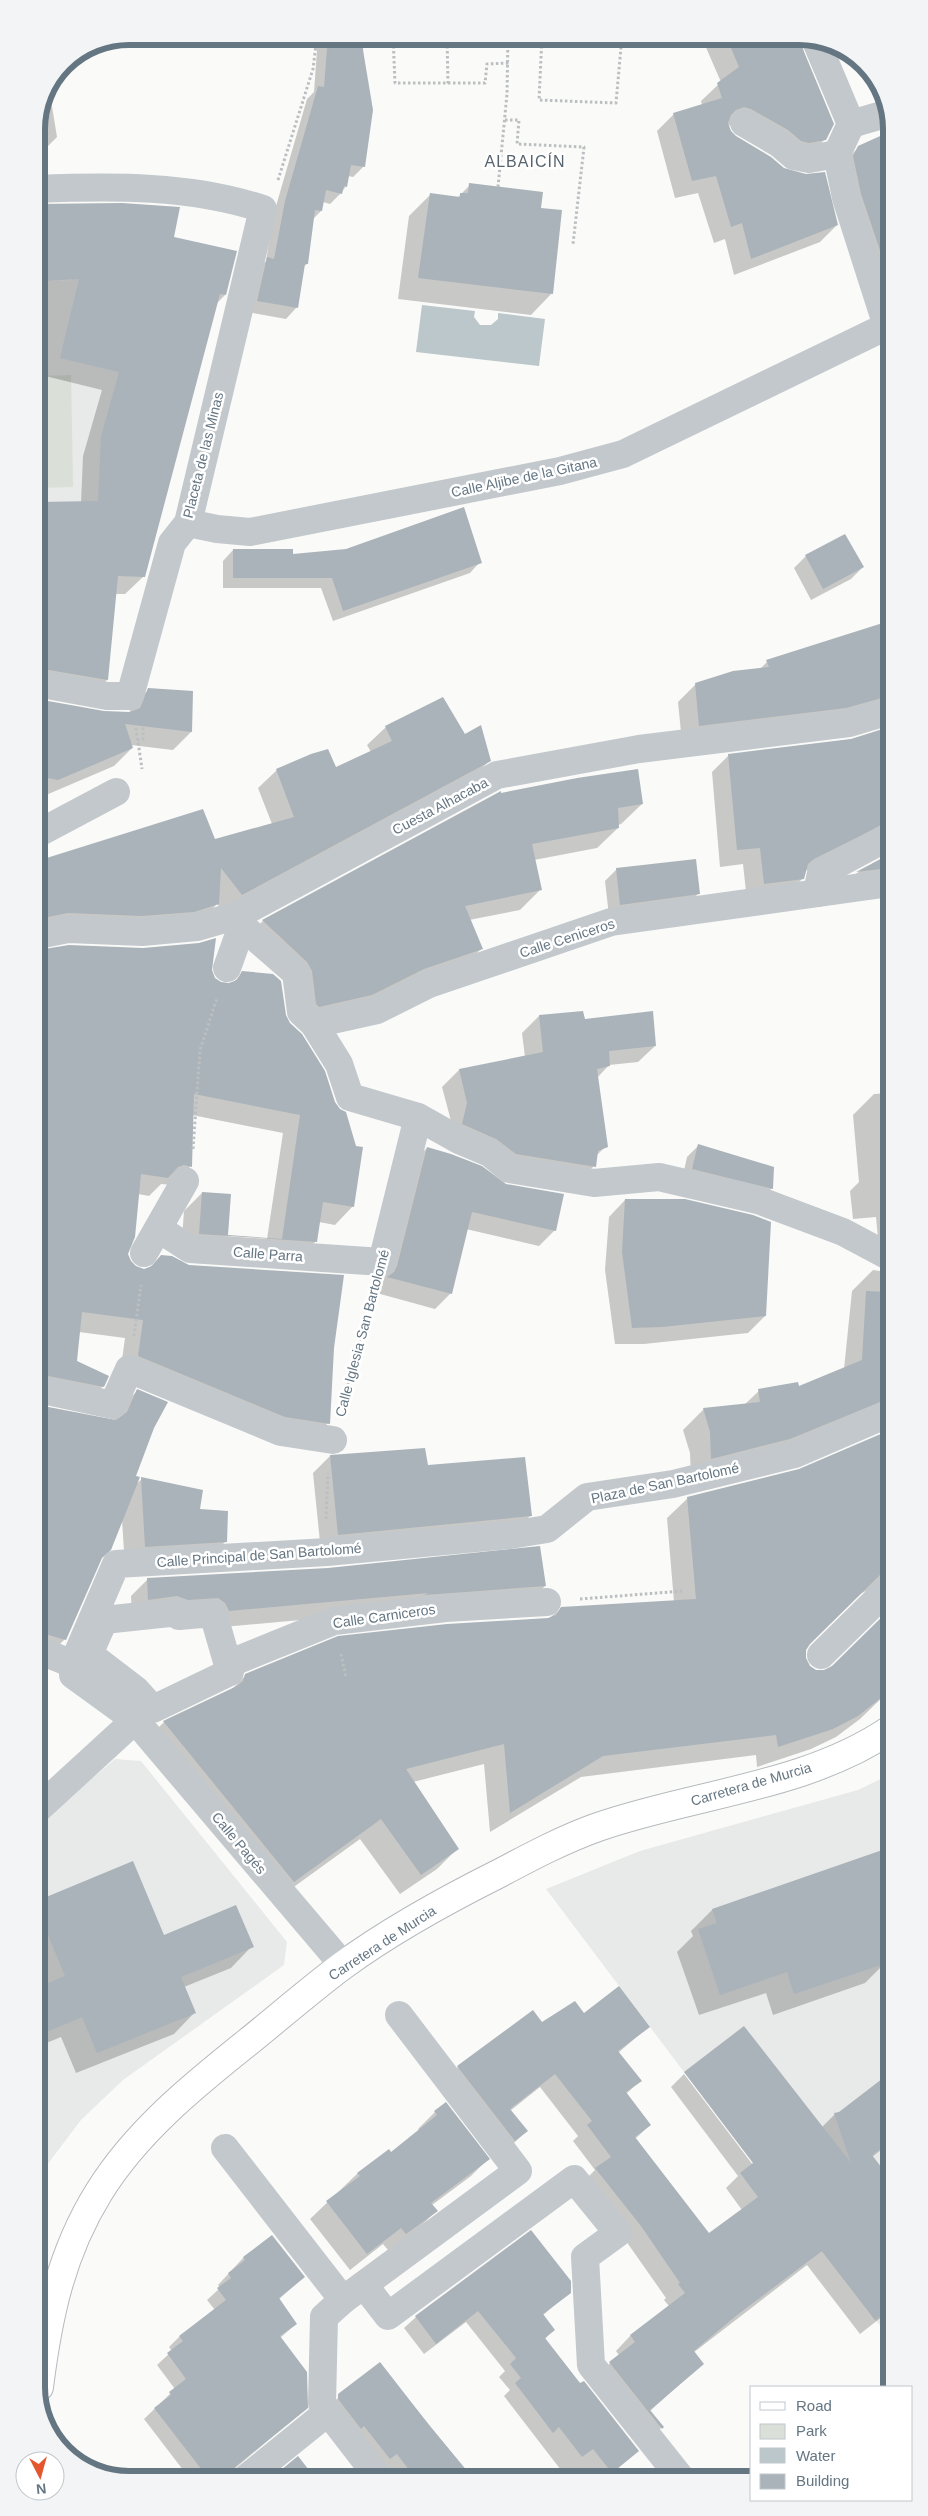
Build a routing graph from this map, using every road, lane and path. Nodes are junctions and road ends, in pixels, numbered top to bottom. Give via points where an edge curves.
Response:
1 (316, 45) edge
2 (393, 45) edge
3 (447, 45) edge
4 (508, 45) edge
5 (541, 45) edge
6 (621, 45) edge
7 (819, 48) edge
8 (509, 63) junction
9 (448, 84) junction
10 (881, 115) edge
11 (505, 120) junction
12 (744, 123) dead end
13 (851, 124) junction
14 (837, 154) junction
15 (498, 187) dead end
16 (45, 189) edge
17 (263, 209) junction
18 (573, 244) dead end
19 (883, 314) edge
20 (883, 328) edge
21 (188, 523) junction
22 (45, 684) edge
23 (883, 713) edge
24 (137, 740) dead end
25 (143, 740) dead end
26 (116, 792) dead end
27 (45, 830) edge
28 (883, 840) edge
29 (883, 884) edge
30 (817, 893) junction
31 (240, 920) junction
32 (45, 934) edge
33 (227, 968) joint
34 (314, 1024) junction
35 (418, 1117) junction
36 (185, 1181) joint
37 (159, 1229) junction
38 (883, 1253) edge
39 (144, 1254) joint
40 (382, 1262) junction
41 (128, 1369) junction
42 (45, 1391) edge
43 (883, 1415) edge
44 (332, 1440) junction
45 (510, 1536) joint
46 (327, 1552) junction
47 (683, 1591) dead end
48 (883, 1594) edge
49 (574, 1599) dead end
50 (547, 1602) dead end
51 (45, 1653) edge
52 (822, 1655) dead end
53 (73, 1664) junction
54 (228, 1664) junction
55 (135, 1720) junction
56 (883, 1733) edge
57 (45, 1802) edge
58 (343, 1965) junction
59 (399, 2015) dead end
60 (226, 2148) dead end
61 (354, 2293) junction
62 (45, 2342) edge
63 (328, 2412) junction
64 (256, 2471) edge
65 (374, 2471) edge
66 (675, 2471) edge

1 - 17 path via 313,69 275,191
2 - 9 path via 395,83
3 - 9 path
4 - 8 path
5 - 6 path via 539,100 616,103
7 - 13 street
8 - 9 path via 487,64 485,83
8 - 11 path
10 - 13 street
11 - 15 path
11 - 18 path via 519,120 517,144 584,147
12 - 14 street via 794,156 809,159
13 - 14 street
14 - 19 street, Calle Aljibe de la Gitana via 856,233
16 - 17 street via 127,187 232,199
17 - 21 street, Placeta de las Minas
20 - 21 street, Calle Aljibe de la Gitana via 623,454 560,471 250,532
21 - 22 street, Placeta de las Minas via 172,543 130,696 107,696
23 - 31 street, Cuesta Alhacaba via 849,723 639,749 496,775
24 - 25 path
26 - 27 street
28 - 30 street via 821,873
29 - 30 street, Calle Ceniceros
30 - 34 street, Calle Ceniceros via 611,922 428,984 377,1010
31 - 32 street, Cuesta Alhacaba via 142,932 68,929
31 - 33 street
31 - 34 street via 296,973 301,1012
33 - 36 path via 200,1050 196,1141
34 - 35 street via 340,1064 350,1098
35 - 38 street via 490,1153 509,1169 594,1183 659,1177 758,1200 844,1232
35 - 40 street, Calle Iglesia San Bartolomé
36 - 37 street
37 - 39 street
37 - 40 street, Calle Parra via 190,1249
39 - 41 path
40 - 44 path, Calle Iglesia San Bartolomé
41 - 42 street via 113,1405
41 - 44 street via 281,1432
43 - 45 street, Plaza de San Bartolomé via 798,1453 673,1484 587,1498 547,1529
44 - 46 path, Calle Iglesia San Bartolomé via 326,1488
45 - 46 street, Calle Principal de San Bartolomé
46 - 53 street, Calle Principal de San Bartolomé via 116,1564
47 - 49 path
48 - 52 street
50 - 54 street, Calle Carniceros via 446,1608 334,1621
51 - 53 street
53 - 55 street via 86,1661 134,1698
54 - 54 street via 213,1613 179,1616 179,1612 104,1620 88,1654 136,1690 153,1709 230,1672
55 - 57 street
55 - 58 street, Calle Pagés
56 - 58 main road, Carretera de Murcia via 845,1754 795,1773 600,1827 552,1846 466,1890
58 - 62 main road, Carretera de Murcia via 215,2069 155,2123 100,2190 66,2258
59 - 61 street via 518,2171
60 - 61 street
61 - 63 street via 324,2317 322,2404
61 - 66 street via 388,2316 574,2179 618,2233 585,2257 591,2365
63 - 64 street
63 - 65 street

